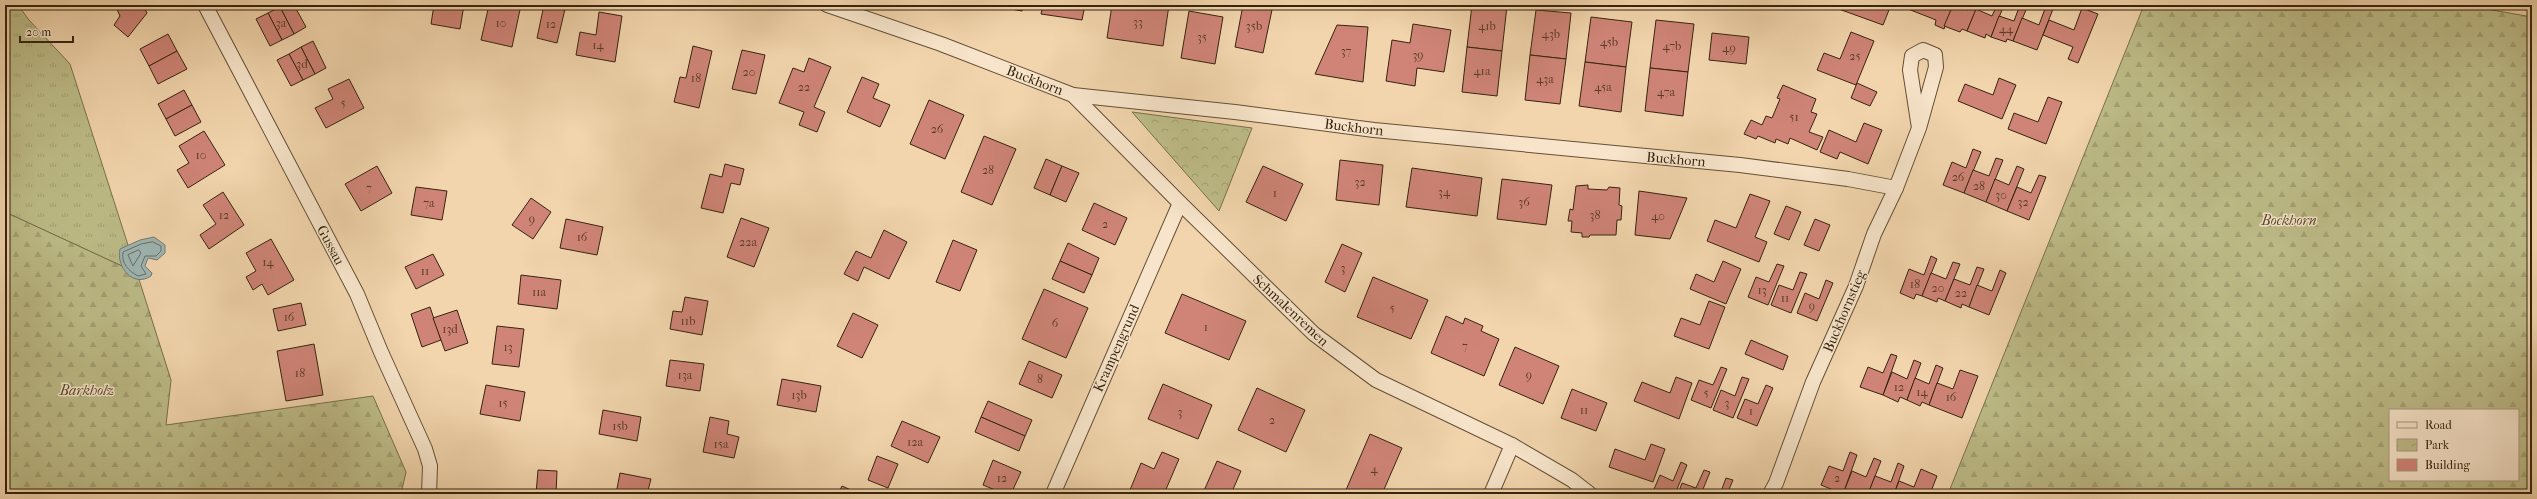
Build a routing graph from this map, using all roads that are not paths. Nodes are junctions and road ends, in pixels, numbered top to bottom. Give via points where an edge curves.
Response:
1 (205, 5) edge
2 (827, 5) edge
3 (1074, 95) junction
4 (1919, 128) dead end
5 (1896, 188) junction
6 (1180, 203) junction
7 (1512, 445) junction
8 (429, 494) edge
9 (1053, 494) edge
10 (1491, 494) edge
11 (1590, 494) edge
12 (1770, 494) edge

1 - 8 street, Gussau via 357,294 380,352 425,449 430,466
2 - 3 street, Buckhorn via 941,44
3 - 5 street, Buckhorn via 1374,130 1740,165
3 - 6 street, Schmalenremen
4 - 5 street, Buckhornstieg
5 - 12 street, Buckhornstieg via 1874,234 1856,286 1813,382
6 - 7 street, Schmalenremen via 1314,334 1376,380
6 - 9 street, Krampengrund
7 - 10 street
7 - 11 street, Schmalenremen via 1572,480

